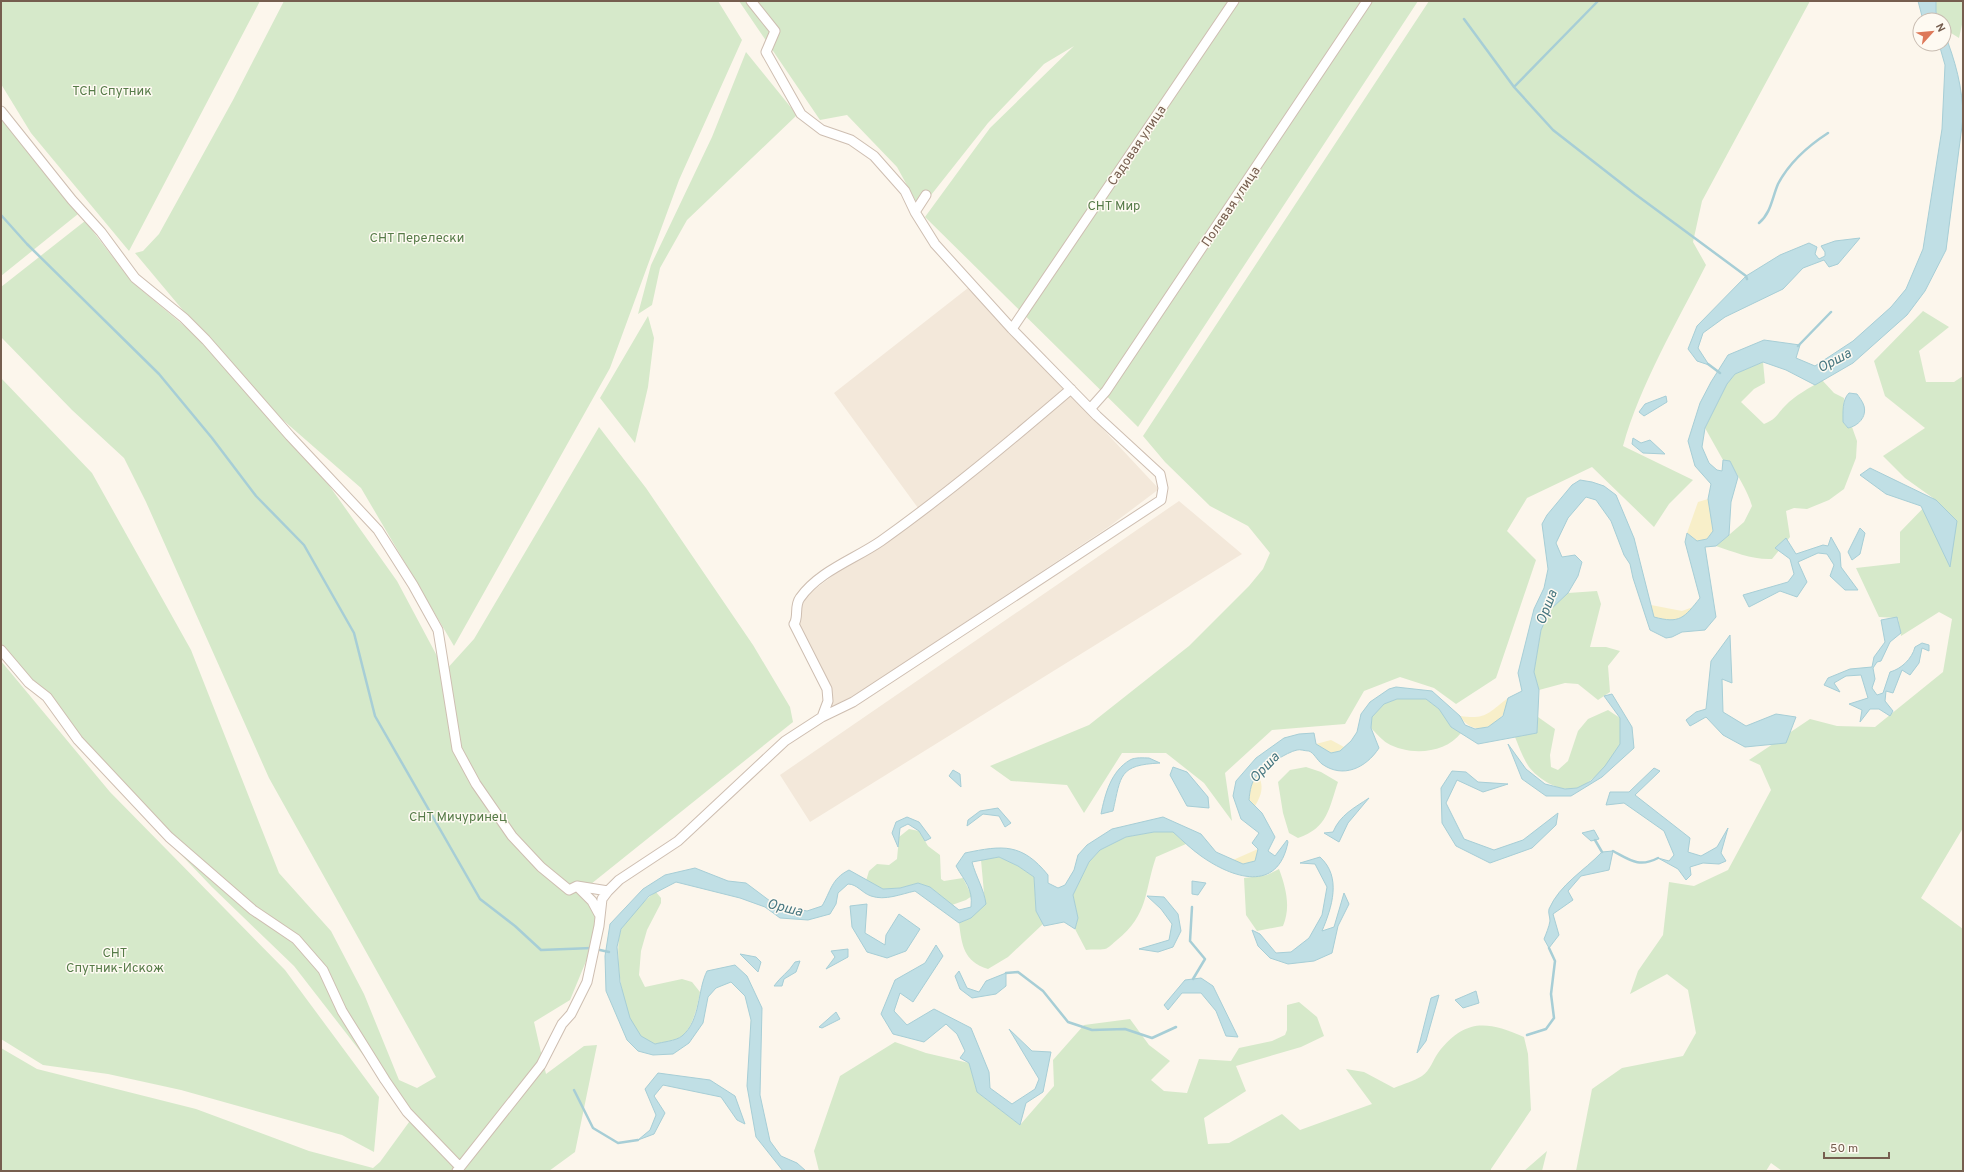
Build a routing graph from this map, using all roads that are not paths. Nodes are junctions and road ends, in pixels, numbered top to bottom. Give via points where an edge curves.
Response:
1 (751, 1) edge
2 (1234, 1) edge
3 (1367, 1) edge
4 (1, 111) edge
5 (926, 195) dead end
6 (915, 212) junction
7 (1012, 329) junction
8 (1071, 389) junction
9 (1090, 409) junction
10 (1, 650) edge
11 (822, 717) junction
12 (577, 886) junction
13 (608, 891) junction
14 (599, 914) junction
15 (458, 1169) edge

1 - 6 street via 775,31 766,52 801,114 822,130 852,140 874,156 905,191
2 - 7 street, Садовая улица
3 - 9 street, Полевая улица via 1106,391
4 - 12 street via 101,232 135,278 184,318 206,340 290,436 378,530 438,630 457,749 476,784 512,836 541,867 569,890
5 - 6 street
6 - 7 street via 935,244
7 - 8 street
8 - 9 street
8 - 11 street via 982,464 880,541 818,580 799,599 794,624 827,689 828,701
9 - 11 street via 1160,474 1163,488 1161,500 853,702
10 - 15 street via 29,683 47,697 78,740 169,837 253,910 296,939 323,970 342,1011 404,1107
11 - 13 street via 785,741 678,841 619,880
12 - 13 street
12 - 14 street via 592,901
13 - 14 street via 602,899
14 - 15 street via 599,926 587,982 571,1014 562,1024 541,1065

